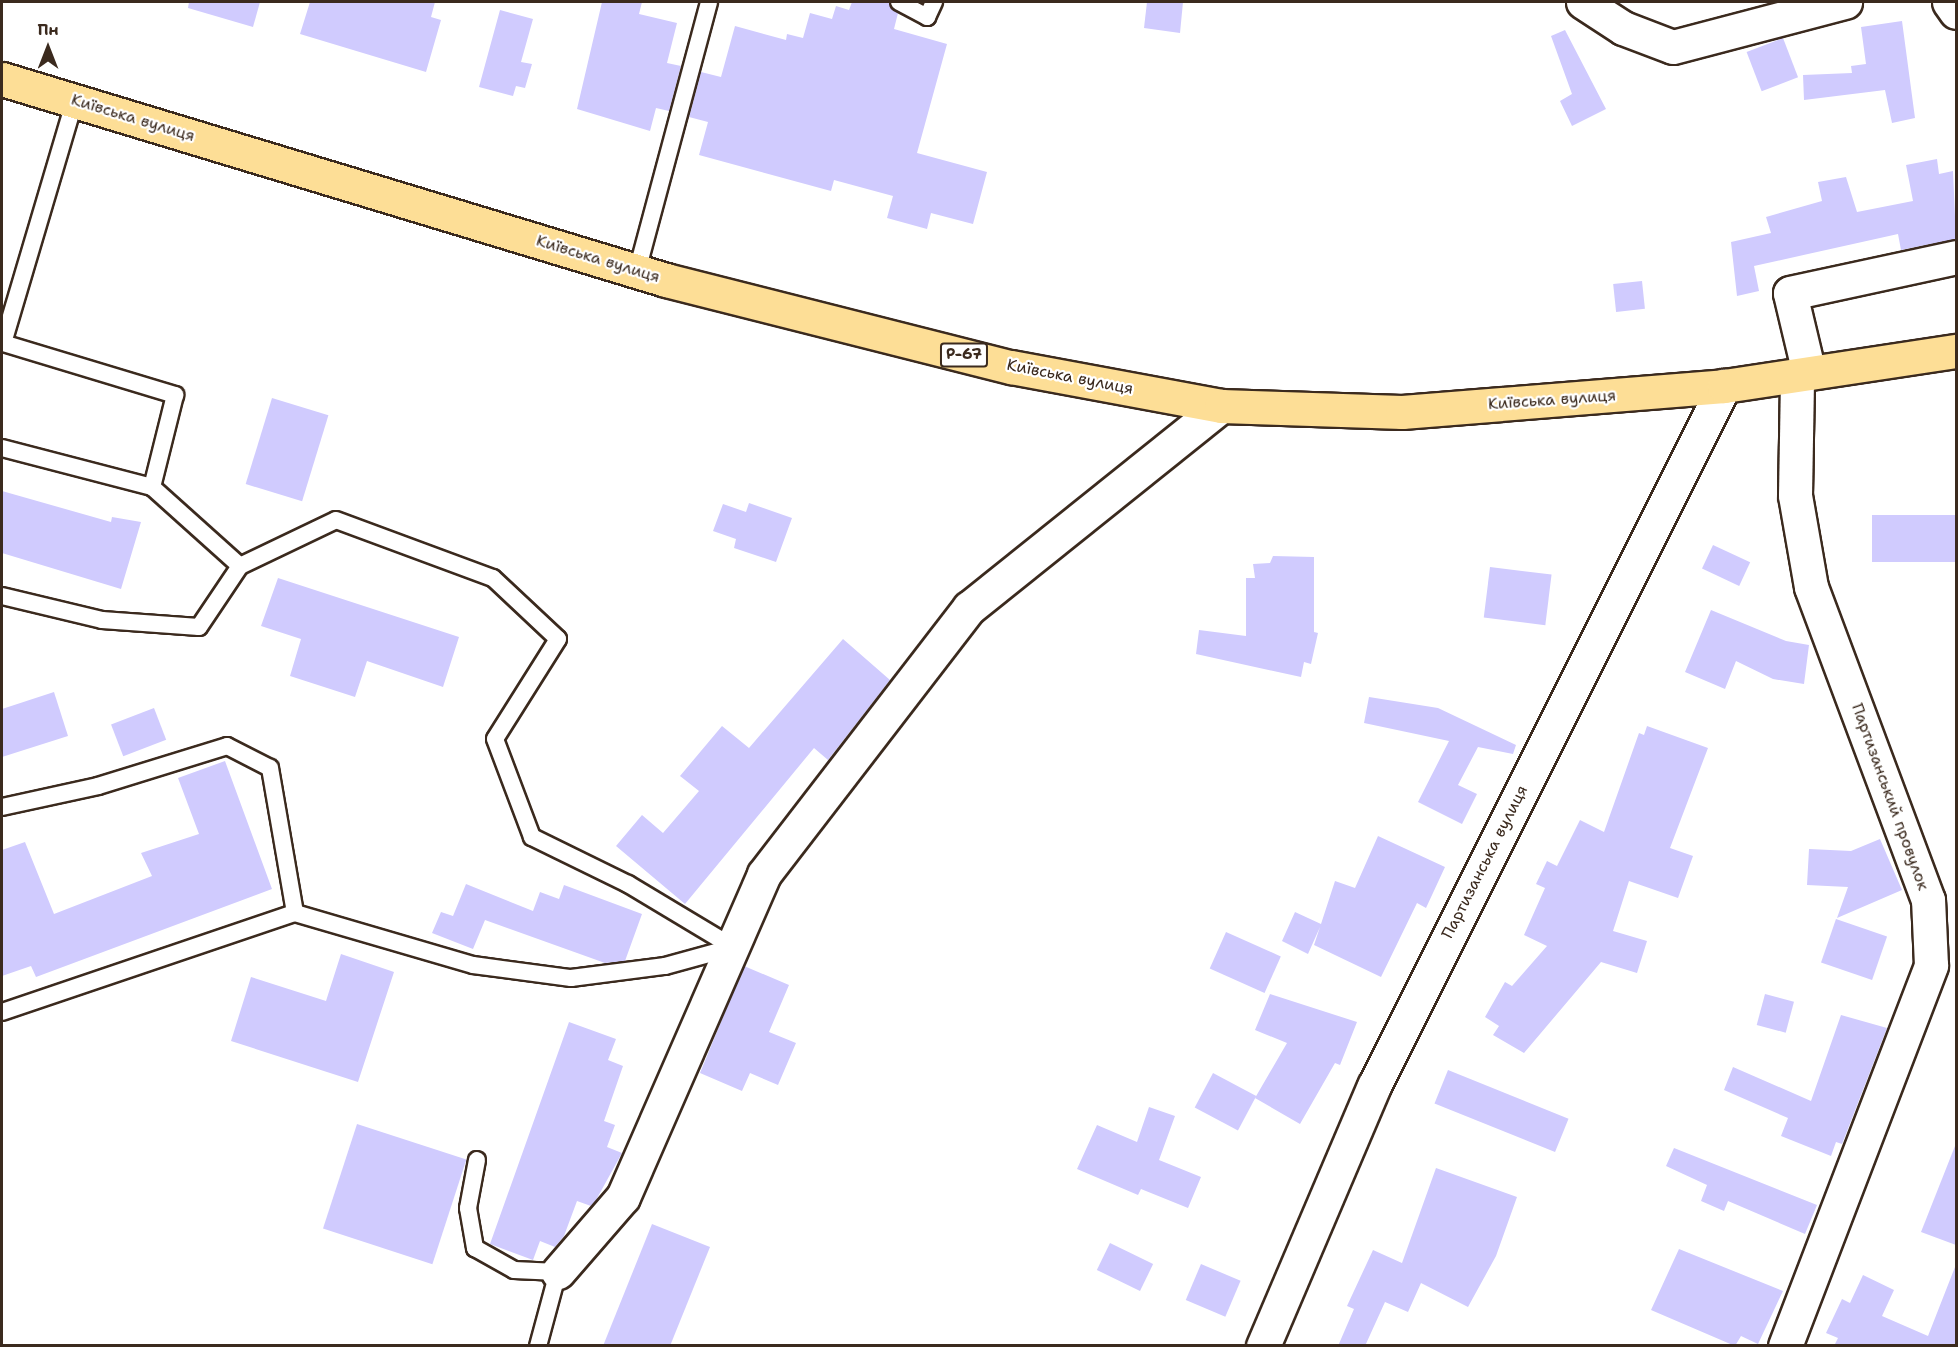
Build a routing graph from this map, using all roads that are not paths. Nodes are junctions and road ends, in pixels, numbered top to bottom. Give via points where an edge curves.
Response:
1 (709, 2) edge
2 (899, 2) edge
3 (934, 2) edge
4 (1583, 2) edge
5 (1845, 2) edge
6 (1949, 2) edge
7 (1956, 12) edge
8 (2, 79) edge
9 (75, 100) junction
10 (1956, 257) edge
11 (637, 271) junction
12 (1956, 351) edge
13 (1803, 374) junction
14 (1724, 386) junction
15 (1221, 406) junction
16 (2, 448) edge
17 (152, 487) junction
18 (240, 566) junction
19 (2, 596) edge
20 (2, 807) edge
21 (295, 913) junction
22 (733, 947) junction
23 (2, 1012) edge
24 (477, 1160) dead end
25 (558, 1272) junction
26 (538, 1346) edge
27 (1263, 1346) edge
28 (1785, 1346) edge

1 - 11 lane
2 - 3 lane via 927,17
4 - 5 street via 1623,28 1673,47
6 - 7 street
8 - 9 main road, Київська вулиця / Р-67
9 - 11 main road, Київська вулиця / Р-67
9 - 17 lane via 3,343 175,395
10 - 13 street, Партизанський провулок via 1790,293
11 - 15 main road, Київська вулиця / Р-67 via 1011,367
12 - 13 main road, Київська вулиця / Р-67
13 - 14 main road, Київська вулиця / Р-67
13 - 28 street, Партизанський провулок via 1795,495 1811,587 1928,900 1931,965
14 - 15 main road, Київська вулиця / Р-67 via 1401,412
14 - 27 street, Партизанська вулиця via 1374,1086
15 - 22 street via 969,608 764,874
16 - 17 lane
17 - 18 lane
18 - 19 lane via 200,627 102,620
18 - 22 lane via 336,520 493,578 558,639 495,740 532,837 628,884
20 - 21 lane via 98,786 226,746 270,768
21 - 22 lane via 473,965 571,978 665,966
21 - 23 lane
22 - 25 street via 623,1197
24 - 25 lane via 468,1208 475,1248 514,1270
25 - 26 lane

